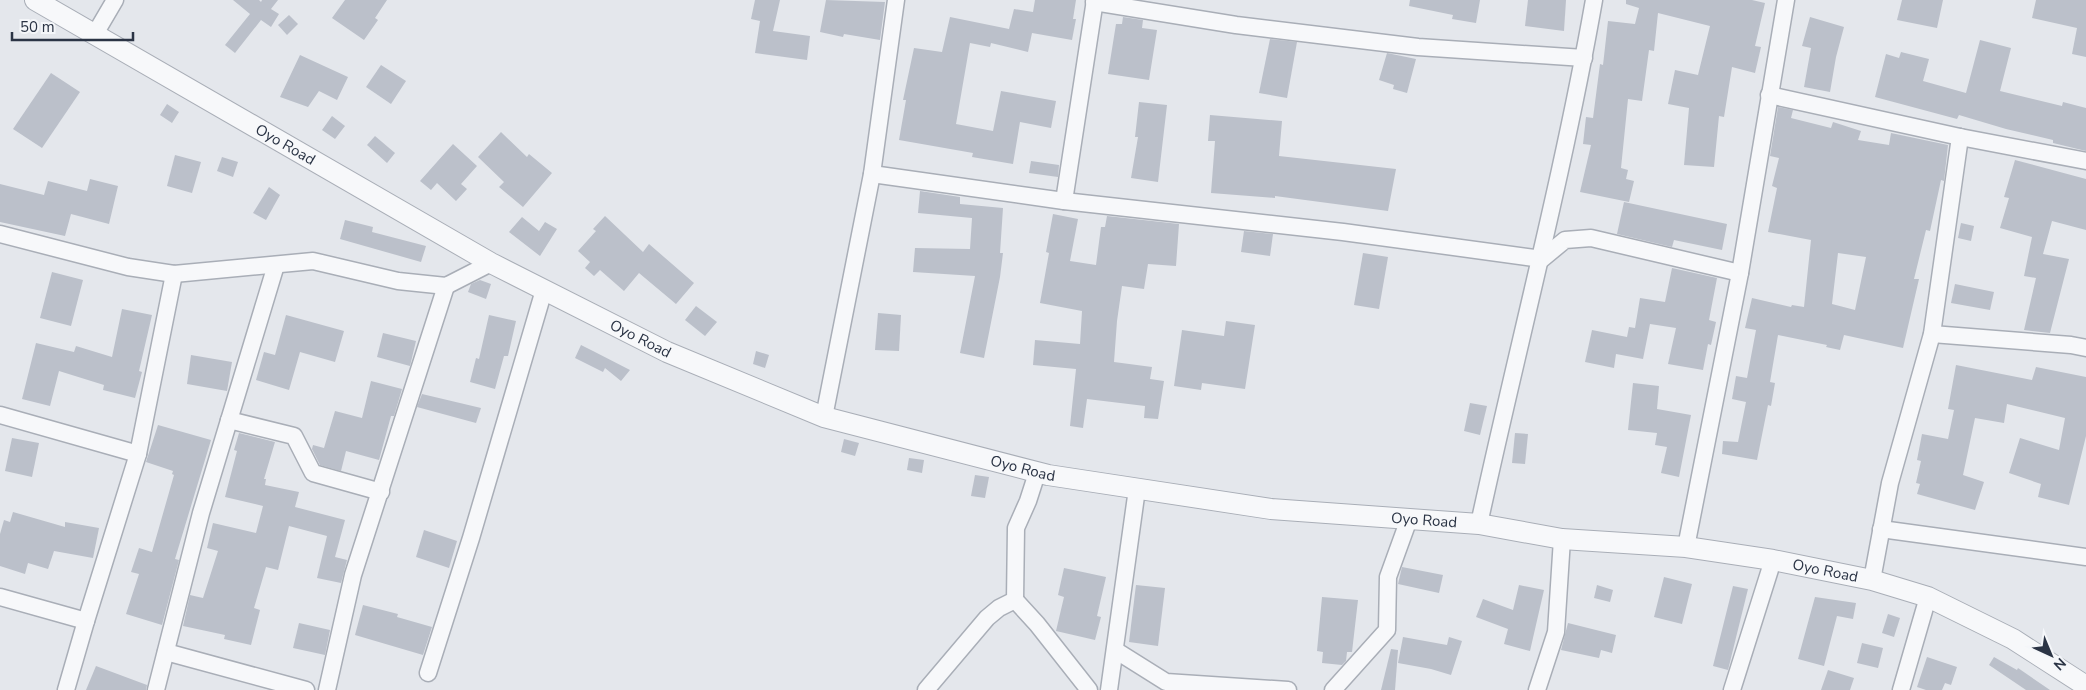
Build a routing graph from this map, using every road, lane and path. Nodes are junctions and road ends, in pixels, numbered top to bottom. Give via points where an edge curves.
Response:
1 (35, 0) edge
2 (115, 0) edge
3 (896, 0) edge
4 (1594, 0) edge
5 (1786, 0) edge
6 (1094, 1) edge
7 (95, 34) junction
8 (1584, 58) junction
9 (1769, 95) junction
10 (1960, 137) junction
11 (2086, 161) edge
12 (872, 174) junction
13 (1064, 201) junction
14 (0, 234) edge
15 (1542, 259) junction
16 (492, 263) junction
17 (276, 265) junction
18 (1740, 273) junction
19 (174, 274) junction
20 (446, 286) junction
21 (544, 290) junction
22 (1932, 334) junction
23 (2086, 348) edge
24 (0, 415) edge
25 (824, 417) junction
26 (229, 420) junction
27 (138, 454) junction
28 (1037, 474) junction
29 (1137, 489) junction
30 (381, 492) junction
31 (1409, 519) junction
32 (1479, 524) junction
33 (1881, 529) junction
34 (1562, 539) junction
35 (1686, 547) junction
36 (2086, 557) edge
37 (1773, 560) junction
38 (1872, 580) junction
39 (0, 597) edge
40 (1928, 597) junction
41 (1015, 600) junction
42 (86, 621) junction
43 (1114, 650) junction
44 (166, 652) junction
45 (428, 673) dead end
46 (1166, 686) edge
47 (2086, 686) edge
48 (66, 690) edge
49 (156, 690) edge
50 (306, 690) edge
51 (327, 690) edge
52 (926, 690) edge
53 (1089, 690) edge
54 (1109, 690) edge
55 (1288, 690) edge
56 (1333, 690) edge
57 (1537, 690) edge
58 (1732, 690) edge
59 (1902, 690) edge

1 - 7 street, Oyo Road
2 - 7 street
3 - 12 street
4 - 8 street
5 - 9 street
6 - 8 street via 1236,25 1418,47
6 - 13 street
7 - 16 street, Oyo Road
8 - 15 street
9 - 10 street
9 - 18 street
10 - 11 street
10 - 22 street
12 - 13 street
12 - 25 street
13 - 15 street via 1342,232
14 - 19 street via 128,267
15 - 18 street via 1565,240 1591,238
15 - 32 street
16 - 20 street
16 - 21 street, Oyo Road
17 - 19 street
17 - 20 street via 313,261 398,281
17 - 26 street
18 - 35 street
19 - 27 street
20 - 30 street
21 - 25 street, Oyo Road via 667,352
21 - 45 street
22 - 23 street
22 - 33 street via 1890,482
24 - 27 street
25 - 28 street, Oyo Road
26 - 30 street via 294,436 313,473
26 - 44 street via 201,513
27 - 42 street
28 - 29 street, Oyo Road
28 - 41 street via 1016,528
29 - 31 street, Oyo Road via 1271,509
29 - 43 street
30 - 51 street via 353,575
31 - 32 street, Oyo Road
31 - 56 street via 1388,577 1387,630
32 - 34 street, Oyo Road
33 - 36 street
33 - 38 street
34 - 35 street, Oyo Road
34 - 57 street via 1556,632
35 - 37 street, Oyo Road
37 - 38 street, Oyo Road
37 - 58 street
38 - 40 street, Oyo Road
39 - 42 street
40 - 47 street, Oyo Road via 2013,639
40 - 59 street
41 - 52 street via 987,618
41 - 53 street
42 - 48 street
43 - 46 street
43 - 54 street
44 - 49 street
44 - 50 street
46 - 55 street

